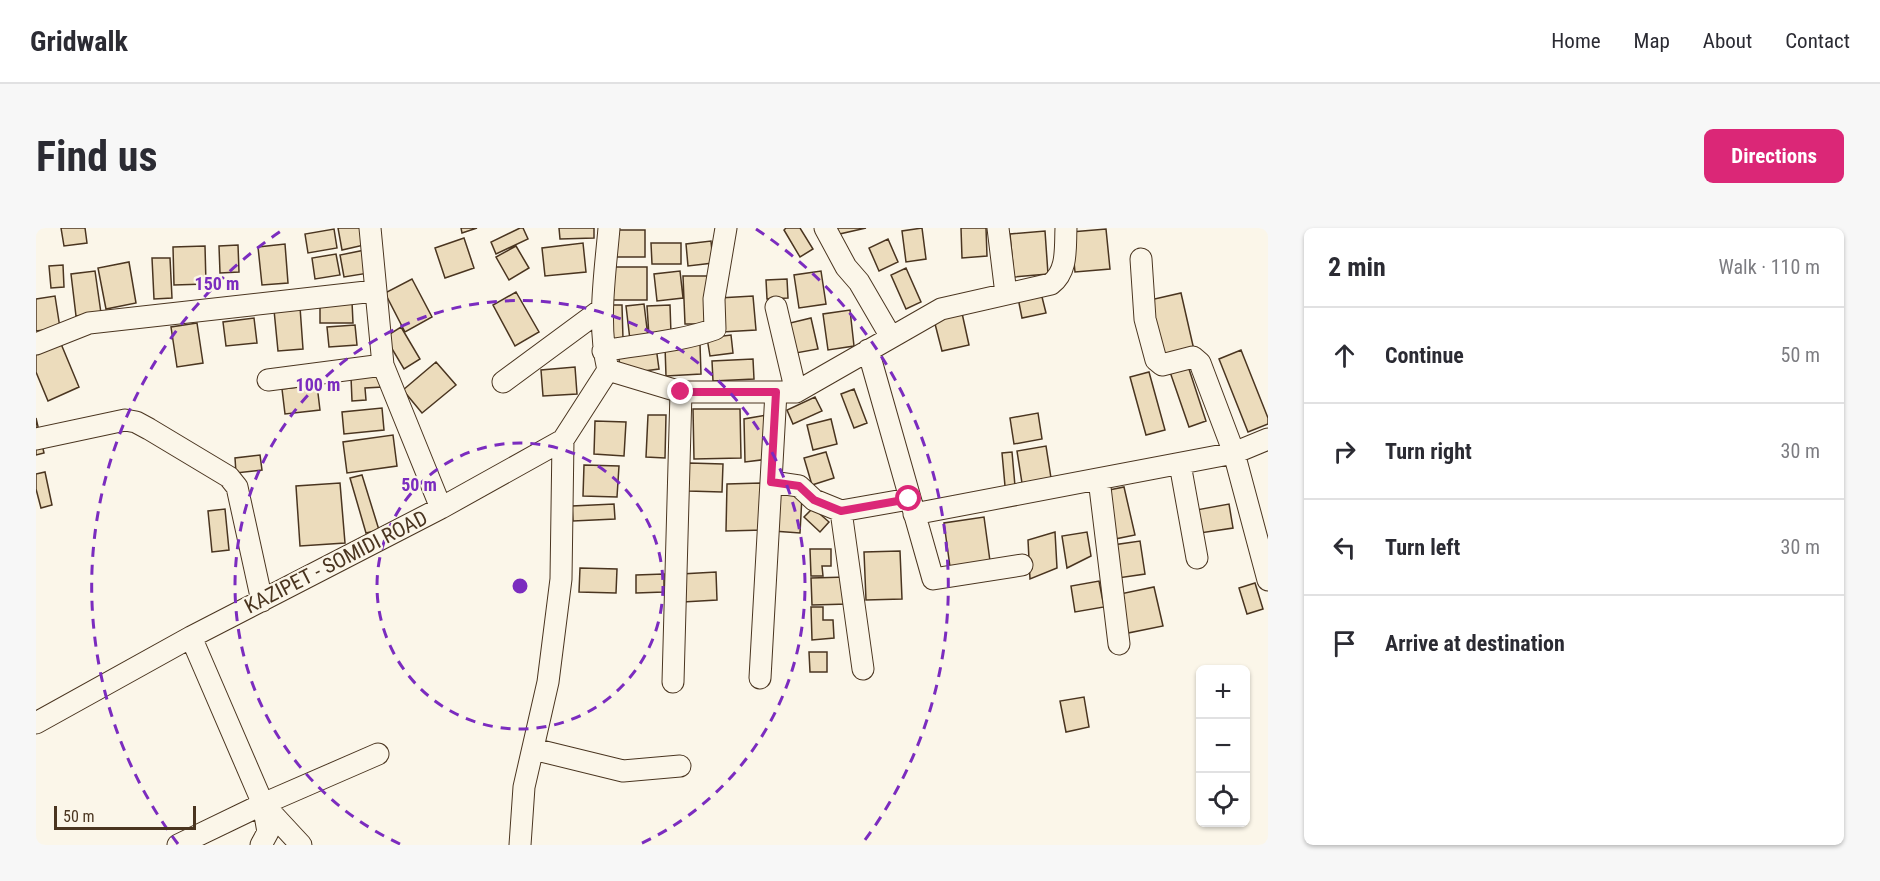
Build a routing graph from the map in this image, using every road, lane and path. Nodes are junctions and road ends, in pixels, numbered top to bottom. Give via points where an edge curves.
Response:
1 (370, 228) edge
2 (609, 228) edge
3 (726, 228) edge
4 (825, 228) edge
5 (998, 228) edge
6 (1066, 228) edge
7 (1141, 260) dead end
8 (375, 291) junction
9 (1006, 294) junction
10 (776, 307) dead end
11 (602, 309) junction
12 (891, 337) junction
13 (36, 344) edge
14 (868, 350) junction
15 (605, 360) junction
16 (383, 365) junction
17 (268, 380) dead end
18 (503, 382) dead end
19 (681, 392) junction
20 (786, 392) junction
21 (36, 439) edge
22 (1268, 439) edge
23 (563, 440) junction
24 (1234, 453) junction
25 (1180, 464) junction
26 (1099, 479) junction
27 (771, 482) junction
28 (912, 506) junction
29 (441, 508) junction
30 (841, 511) junction
31 (1197, 558) dead end
32 (1022, 565) dead end
33 (1268, 580) edge
34 (262, 601) junction
35 (191, 637) junction
36 (1119, 644) dead end
37 (863, 669) dead end
38 (760, 678) dead end
39 (673, 682) dead end
40 (36, 723) edge
41 (533, 749) junction
42 (378, 754) dead end
43 (680, 765) dead end
44 (263, 804) junction
45 (178, 845) edge
46 (261, 845) edge
47 (301, 845) edge
48 (520, 845) edge

1 - 8 street
2 - 11 street
3 - 15 street via 714,299 715,329
4 - 12 street
5 - 9 street
6 - 9 street via 1064,264 1059,277 1051,284
7 - 24 street via 1145,319 1156,360 1162,364 1193,357 1200,363
8 - 13 street via 89,323
8 - 16 street
9 - 12 street via 941,309
10 - 20 street
11 - 15 street
11 - 18 street
12 - 14 street
14 - 20 street
14 - 28 street
15 - 19 street
15 - 23 street, KAZIPET - SOMIDI ROAD
16 - 17 street
16 - 29 street
19 - 20 street
19 - 39 street
20 - 27 street
21 - 34 street via 125,420 136,422 229,477 237,487
22 - 24 street
23 - 29 street, KAZIPET - SOMIDI ROAD
23 - 41 street via 561,579 548,682
24 - 25 street
24 - 33 street
25 - 26 street
25 - 31 street
26 - 28 street
26 - 36 street
27 - 30 street via 799,486 814,500
27 - 38 street
28 - 30 street
28 - 32 street via 933,579
29 - 34 street, KAZIPET - SOMIDI ROAD
30 - 37 street
34 - 35 street, KAZIPET - SOMIDI ROAD
35 - 40 street, KAZIPET - SOMIDI ROAD
35 - 44 street
41 - 43 street via 623,771
41 - 48 street via 524,787
42 - 44 street
44 - 45 street
44 - 46 street via 268,832
44 - 47 street

